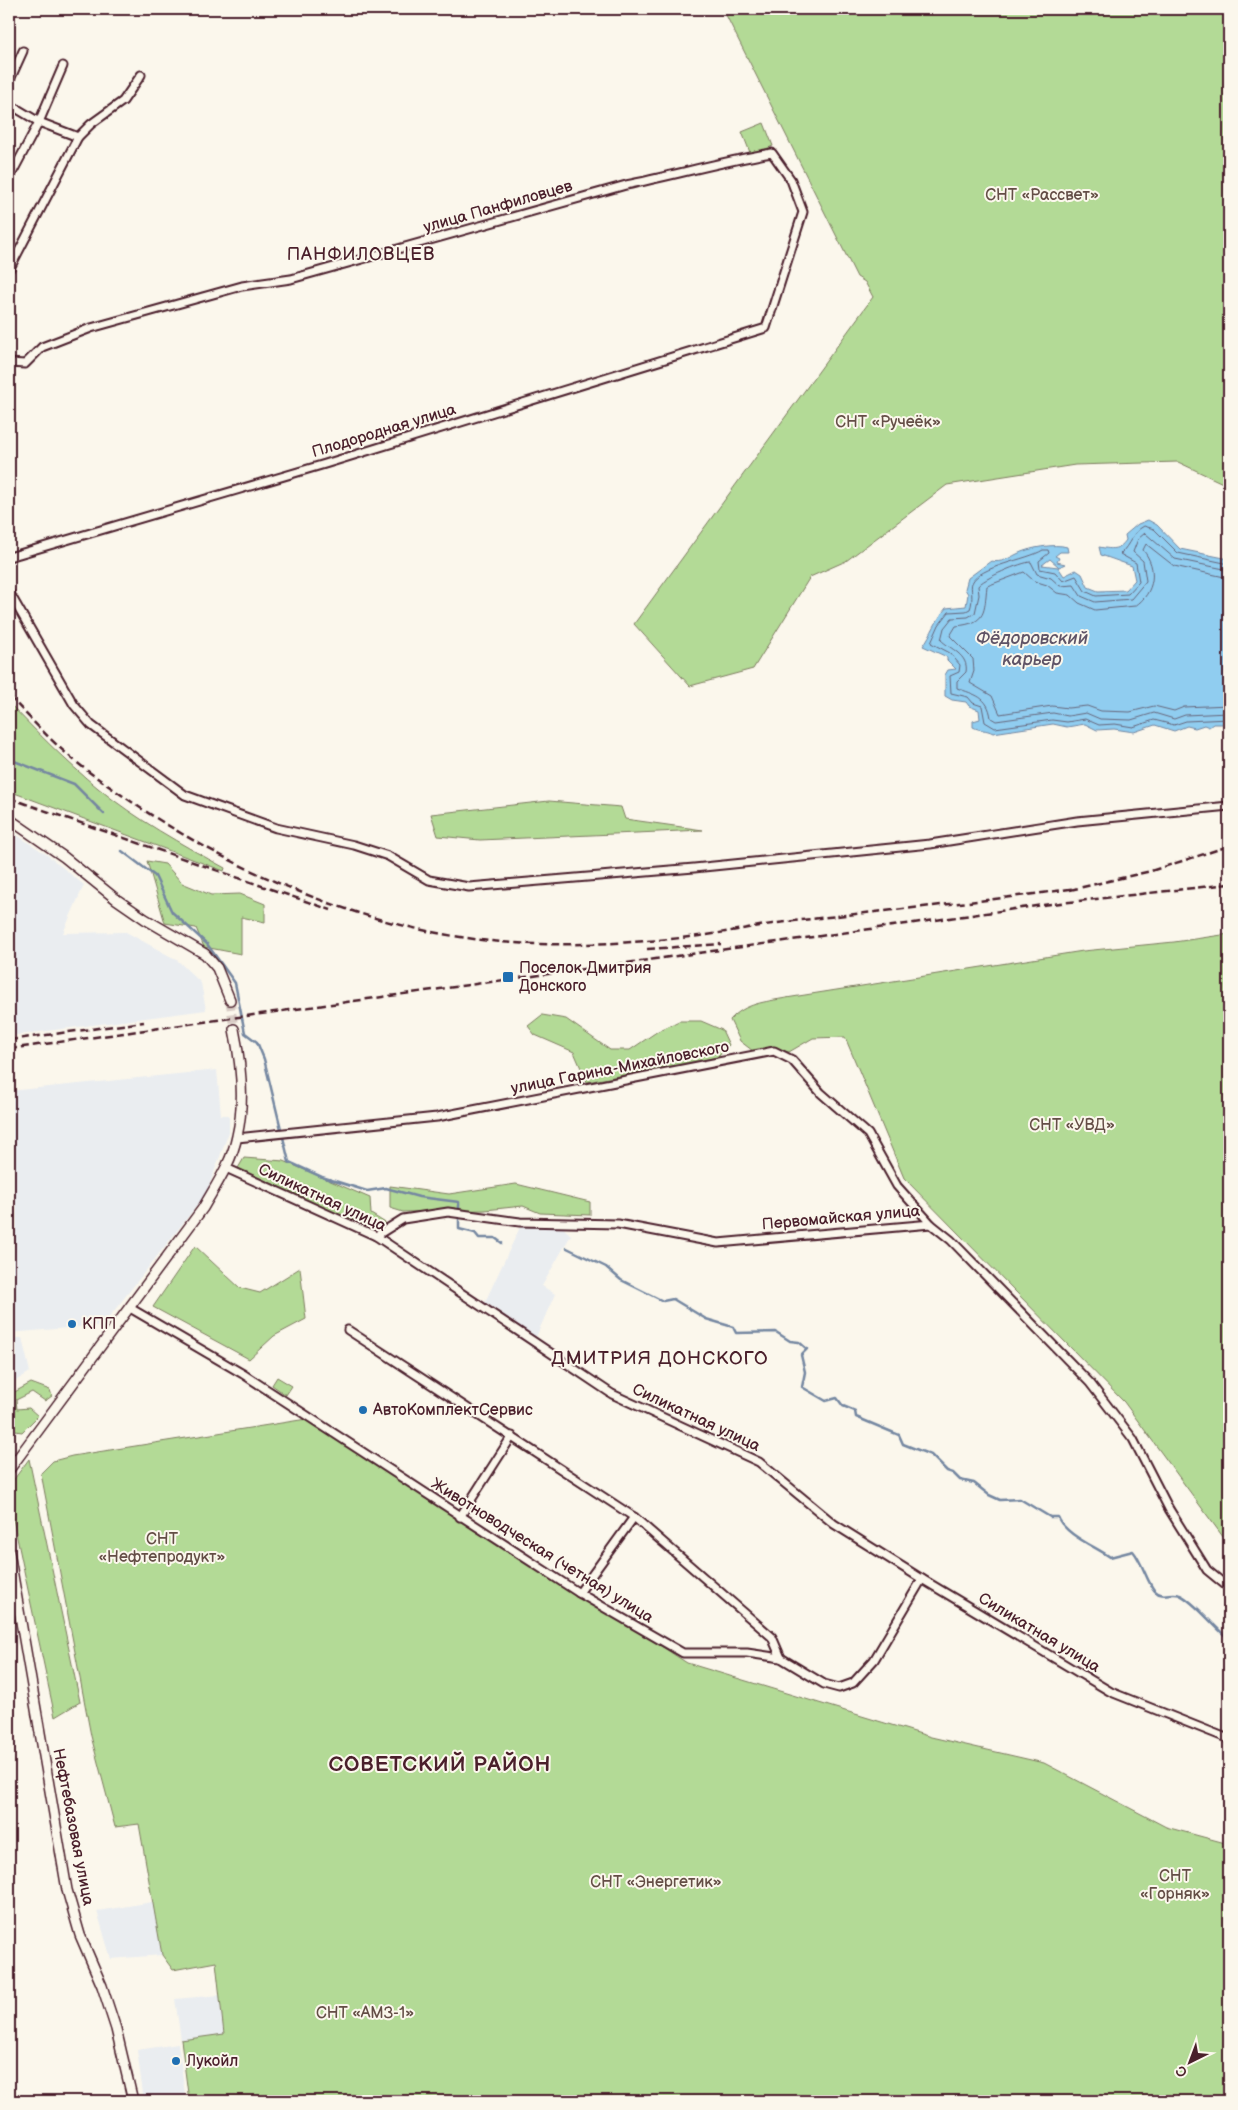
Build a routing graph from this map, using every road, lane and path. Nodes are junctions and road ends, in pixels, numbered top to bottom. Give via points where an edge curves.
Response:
1 (23, 51) dead end
2 (62, 66) dead end
3 (141, 74) dead end
4 (9, 82) edge
5 (9, 104) edge
6 (39, 122) junction
7 (78, 136) junction
8 (772, 153) joint
9 (9, 179) edge
10 (9, 270) edge
11 (9, 363) edge
12 (9, 557) edge
13 (9, 592) edge
14 (1229, 806) edge
15 (9, 819) edge
16 (230, 1000) tunnel mouth
17 (234, 1029) tunnel mouth
18 (237, 1138) junction
19 (226, 1168) junction
20 (931, 1224) junction
21 (376, 1236) junction
22 (130, 1308) junction
23 (348, 1330) dead end
24 (512, 1436) junction
25 (9, 1470) edge
26 (634, 1517) junction
27 (460, 1518) junction
28 (9, 1552) edge
29 (922, 1579) junction
30 (1229, 1588) edge
31 (579, 1593) junction
32 (781, 1658) junction
33 (1229, 1739) edge
34 (133, 2101) edge

1 - 4 street
2 - 6 street
3 - 7 street via 123,101
5 - 6 street
6 - 7 street
6 - 9 street
7 - 10 street
8 - 11 street, улица Панфиловцев via 626,185 291,279 242,286 82,331 42,347 25,364
8 - 12 street, Плодородная улица via 790,180 803,212 766,328
13 - 14 street via 74,705 91,725 185,795 276,828 388,856 428,880 443,884 469,887 694,868 930,844 1077,821
15 - 16 street via 123,904 205,954 217,968
17 - 18 street via 241,1110
18 - 19 street
18 - 20 street, улица Гарина-Михайловского via 437,1117 774,1051 792,1060 821,1093 868,1134 897,1186
19 - 21 street, Силикатная улица
19 - 22 street via 203,1208
20 - 21 street, Первомайская улица via 718,1243 618,1224 520,1222 448,1212 403,1219
20 - 30 street, Первомайская улица via 951,1240 1090,1383 1133,1439 1169,1509 1207,1570
21 - 29 street, Силикатная улица via 612,1394 759,1462 834,1524
22 - 25 street
22 - 27 street, Животноводческая (четная) улица via 243,1374
23 - 24 street
24 - 26 street
24 - 27 street
26 - 31 street
26 - 32 street via 772,1637
27 - 31 street, Животноводческая (четная) улица
28 - 34 street, Нефтебазовая улица via 67,1890 80,1935 113,2020
29 - 32 street, Животноводческая (четная) улица via 874,1660 853,1683 840,1688 824,1684
29 - 33 street, Силикатная улица via 1111,1692
31 - 32 street, Животноводческая (четная) улица via 683,1653

